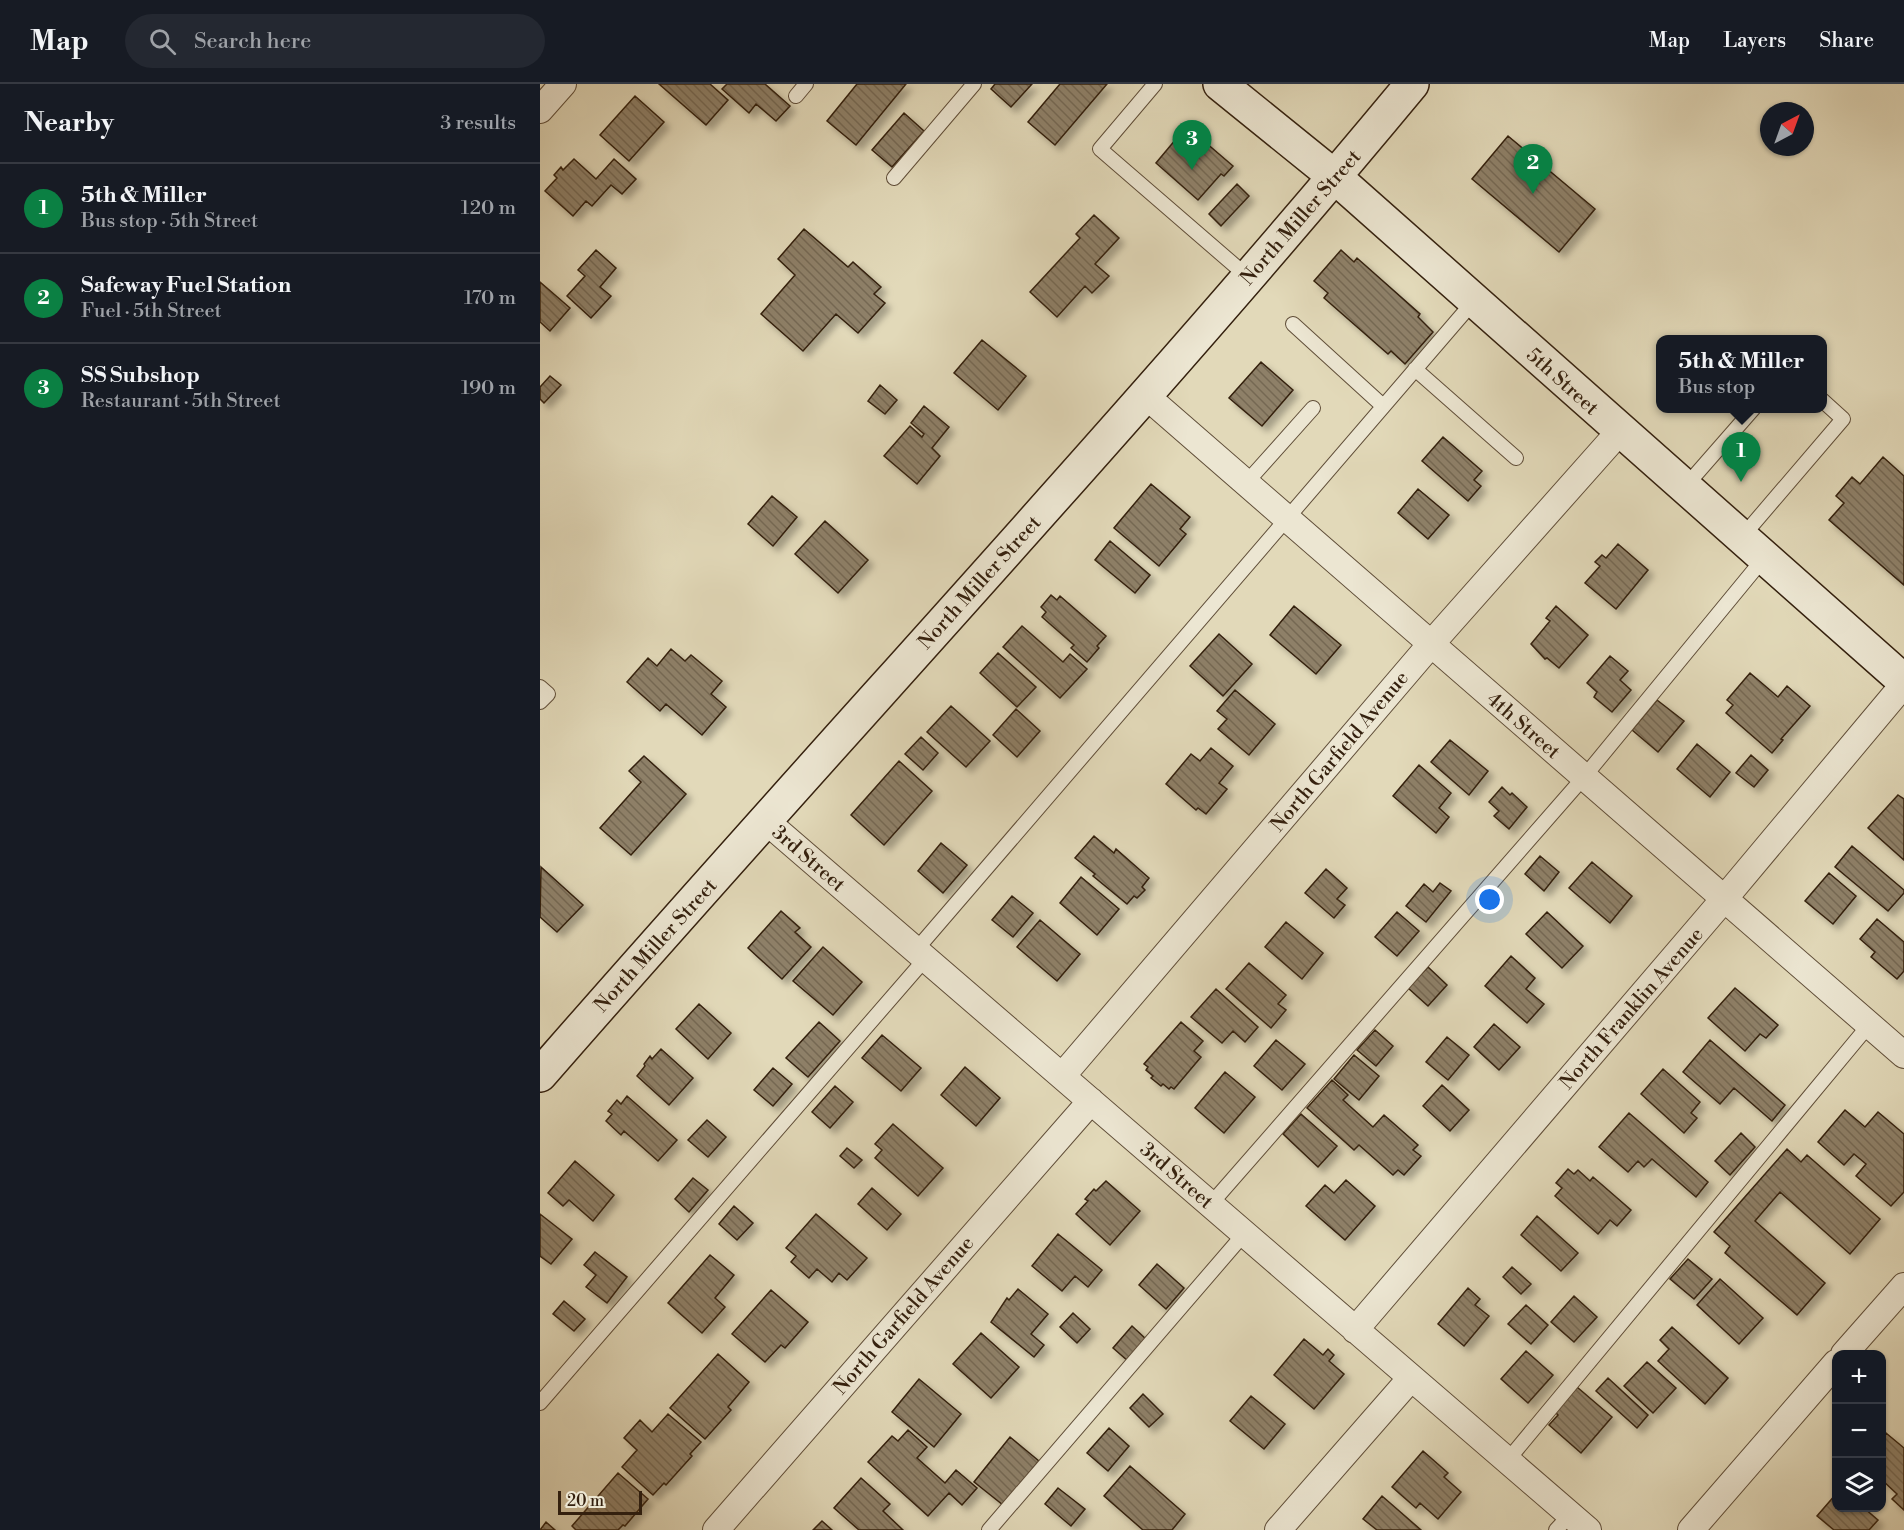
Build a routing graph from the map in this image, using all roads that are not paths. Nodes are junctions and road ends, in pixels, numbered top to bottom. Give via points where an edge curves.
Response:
1 (563, 84) edge
2 (806, 84) edge
3 (974, 84) edge
4 (1155, 84) edge
5 (1220, 84) edge
6 (1412, 84) edge
7 (796, 96) dead end
8 (540, 110) edge
9 (1335, 177) junction
10 (894, 178) dead end
11 (1248, 277) junction
12 (1474, 301) junction
13 (1293, 324) dead end
14 (1415, 369) junction
15 (1145, 395) junction
16 (1827, 405) edge
17 (1383, 406) junction
18 (1313, 408) dead end
19 (1750, 413) edge
20 (1620, 431) junction
21 (1516, 458) dead end
22 (1246, 483) junction
23 (1684, 488) junction
24 (1287, 519) junction
25 (1753, 548) junction
26 (1431, 644) junction
27 (1904, 682) edge
28 (540, 687) edge
29 (540, 702) edge
30 (1584, 777) junction
31 (766, 821) junction
32 (1724, 899) junction
33 (921, 954) junction
34 (1869, 1025) junction
35 (1904, 1056) edge
36 (543, 1066) edge
37 (1063, 1075) junction
38 (1091, 1101) junction
39 (1210, 1204) junction
40 (1244, 1234) junction
41 (1904, 1286) edge
42 (1355, 1330) junction
43 (1848, 1350) edge
44 (1832, 1368) edge
45 (1411, 1378) junction
46 (540, 1403) edge
47 (1507, 1461) junction
48 (1571, 1525) edge
49 (716, 1530) edge
50 (989, 1530) edge
51 (1278, 1530) edge
52 (1691, 1530) edge

1 - 8 street
2 - 7 lane
3 - 10 lane
4 - 11 lane via 1100,149
5 - 9 main road, 5th Street
6 - 9 main road, North Miller Street
9 - 11 main road, North Miller Street
9 - 12 main road, 5th Street
11 - 15 main road, North Miller Street
12 - 14 lane
12 - 20 main road, 5th Street
13 - 17 lane
14 - 17 lane
14 - 21 lane
15 - 22 street, 4th Street
15 - 31 main road, North Miller Street
16 - 25 lane via 1843,419
17 - 24 lane
18 - 22 lane
19 - 23 lane
20 - 23 main road, 5th Street
20 - 26 street, North Garfield Avenue
22 - 24 street, 4th Street
23 - 25 main road, 5th Street
24 - 26 street, 4th Street
24 - 33 lane
25 - 27 main road, 5th Street
25 - 30 lane
26 - 30 street, 4th Street
26 - 37 street, North Garfield Avenue
27 - 32 street, North Franklin Avenue
28 - 29 lane via 548,694
30 - 32 street, 4th Street
30 - 39 lane
31 - 33 street, 3rd Street
31 - 36 main road, North Miller Street
32 - 34 street, 4th Street
32 - 42 street, North Franklin Avenue
33 - 37 street, 3rd Street
33 - 46 lane
34 - 35 street, 4th Street
34 - 47 lane
37 - 38 street, 3rd Street
38 - 39 street, 3rd Street
38 - 49 street, North Garfield Avenue
39 - 40 street, 3rd Street
40 - 42 street, 3rd Street
40 - 50 lane
41 - 43 street
42 - 45 street, 3rd Street
44 - 52 street
45 - 47 street, 3rd Street
45 - 51 street
47 - 48 street, 3rd Street

